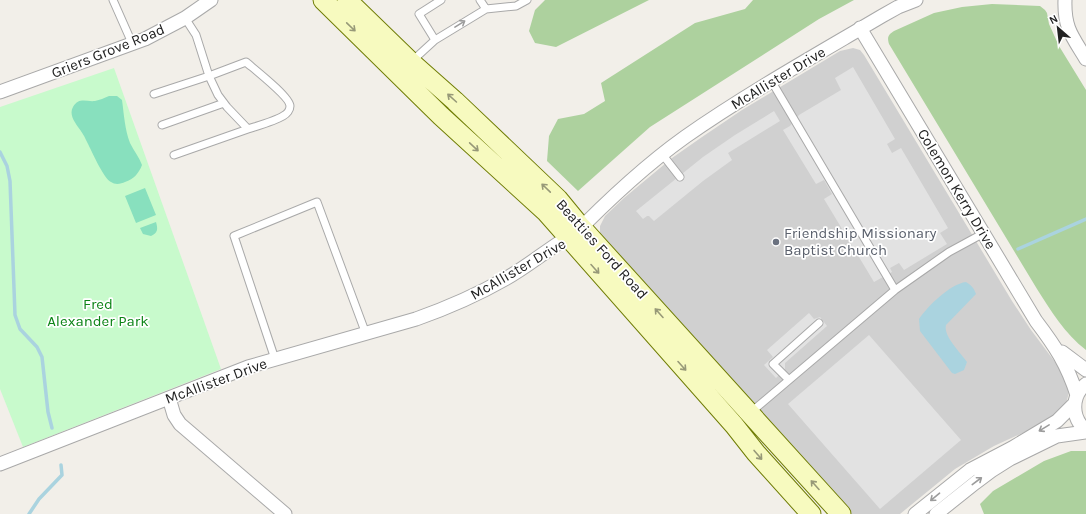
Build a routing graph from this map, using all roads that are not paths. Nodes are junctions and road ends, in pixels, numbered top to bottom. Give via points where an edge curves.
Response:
1 (113, 0) edge
2 (212, 0) edge
3 (323, 0) edge
4 (347, 0) edge
5 (441, 0) edge
6 (480, 0) edge
7 (527, 0) edge
8 (916, 0) edge
9 (1065, 0) edge
10 (486, 8) junction
11 (185, 18) junction
12 (860, 28) junction
13 (435, 40) junction
14 (132, 44) junction
15 (1086, 59) edge
16 (411, 62) junction
17 (209, 76) junction
18 (772, 82) junction
19 (0, 92) edge
20 (154, 94) dead end
21 (224, 103) junction
22 (162, 125) dead end
23 (248, 129) junction
24 (662, 154) junction
25 (174, 155) dead end
26 (680, 177) dead end
27 (984, 233) junction
28 (575, 234) junction
29 (895, 290) junction
30 (819, 322) dead end
31 (366, 334) junction
32 (1056, 347) junction
33 (275, 359) junction
34 (1086, 370) edge
35 (789, 380) junction
36 (1086, 384) edge
37 (169, 398) junction
38 (1076, 399) junction
39 (750, 413) junction
40 (1086, 431) edge
41 (0, 464) edge
42 (285, 514) edge
43 (811, 514) edge
44 (841, 514) edge
45 (915, 514) edge
46 (936, 514) edge

1 - 14 lane
2 - 11 street, Griers Grove Road
3 -> 28 main road, Beatties Ford Road via 441,116 546,212
4 - 16 main road, Beatties Ford Road
5 - 13 lane via 419,14
6 - 10 lane
7 - 10 lane via 516,6
8 - 12 street, McAllister Drive
9 - 15 street via 1065,19 1068,28
13 -> 10 lane
11 - 14 street, Griers Grove Road
11 - 17 lane via 196,35
12 - 18 street, McAllister Drive
12 - 27 street, Colemon Kerry Drive
13 - 16 lane
14 - 19 street, Griers Grove Road
28 -> 16 main road, Beatties Ford Road via 558,199
17 - 20 lane
17 - 21 lane
17 - 23 lane via 246,62 288,101 289,111 283,116
18 - 24 street, McAllister Drive via 714,117
18 - 29 lane
21 - 22 lane
21 - 23 lane
23 - 25 lane
24 - 26 lane
24 - 28 street, McAllister Drive via 605,203
27 - 29 lane via 949,252
27 - 32 street, Colemon Kerry Drive via 1036,321
28 - 31 street, McAllister Drive via 507,278 465,300 416,319
39 -> 28 main road, Beatties Ford Road
28 -> 43 main road, Beatties Ford Road via 756,453
29 - 35 lane
30 - 35 lane via 773,364
31 - 33 street, McAllister Drive
31 - 33 lane via 317,202 234,236
32 - 34 street, Colemon Kerry Drive
32 - 38 street, Colemon Kerry Drive via 1071,377
33 - 37 street, McAllister Drive via 248,366
35 - 39 lane
36 - 38 street via 1081,387
37 - 41 street, McAllister Drive
37 - 42 street via 174,415 180,424
38 - 40 street, Colemon Kerry Drive via 1075,413
38 -> 45 street via 1057,421 970,470
44 -> 39 main road, Beatties Ford Road
46 -> 40 street via 991,470 1010,459 1057,436

